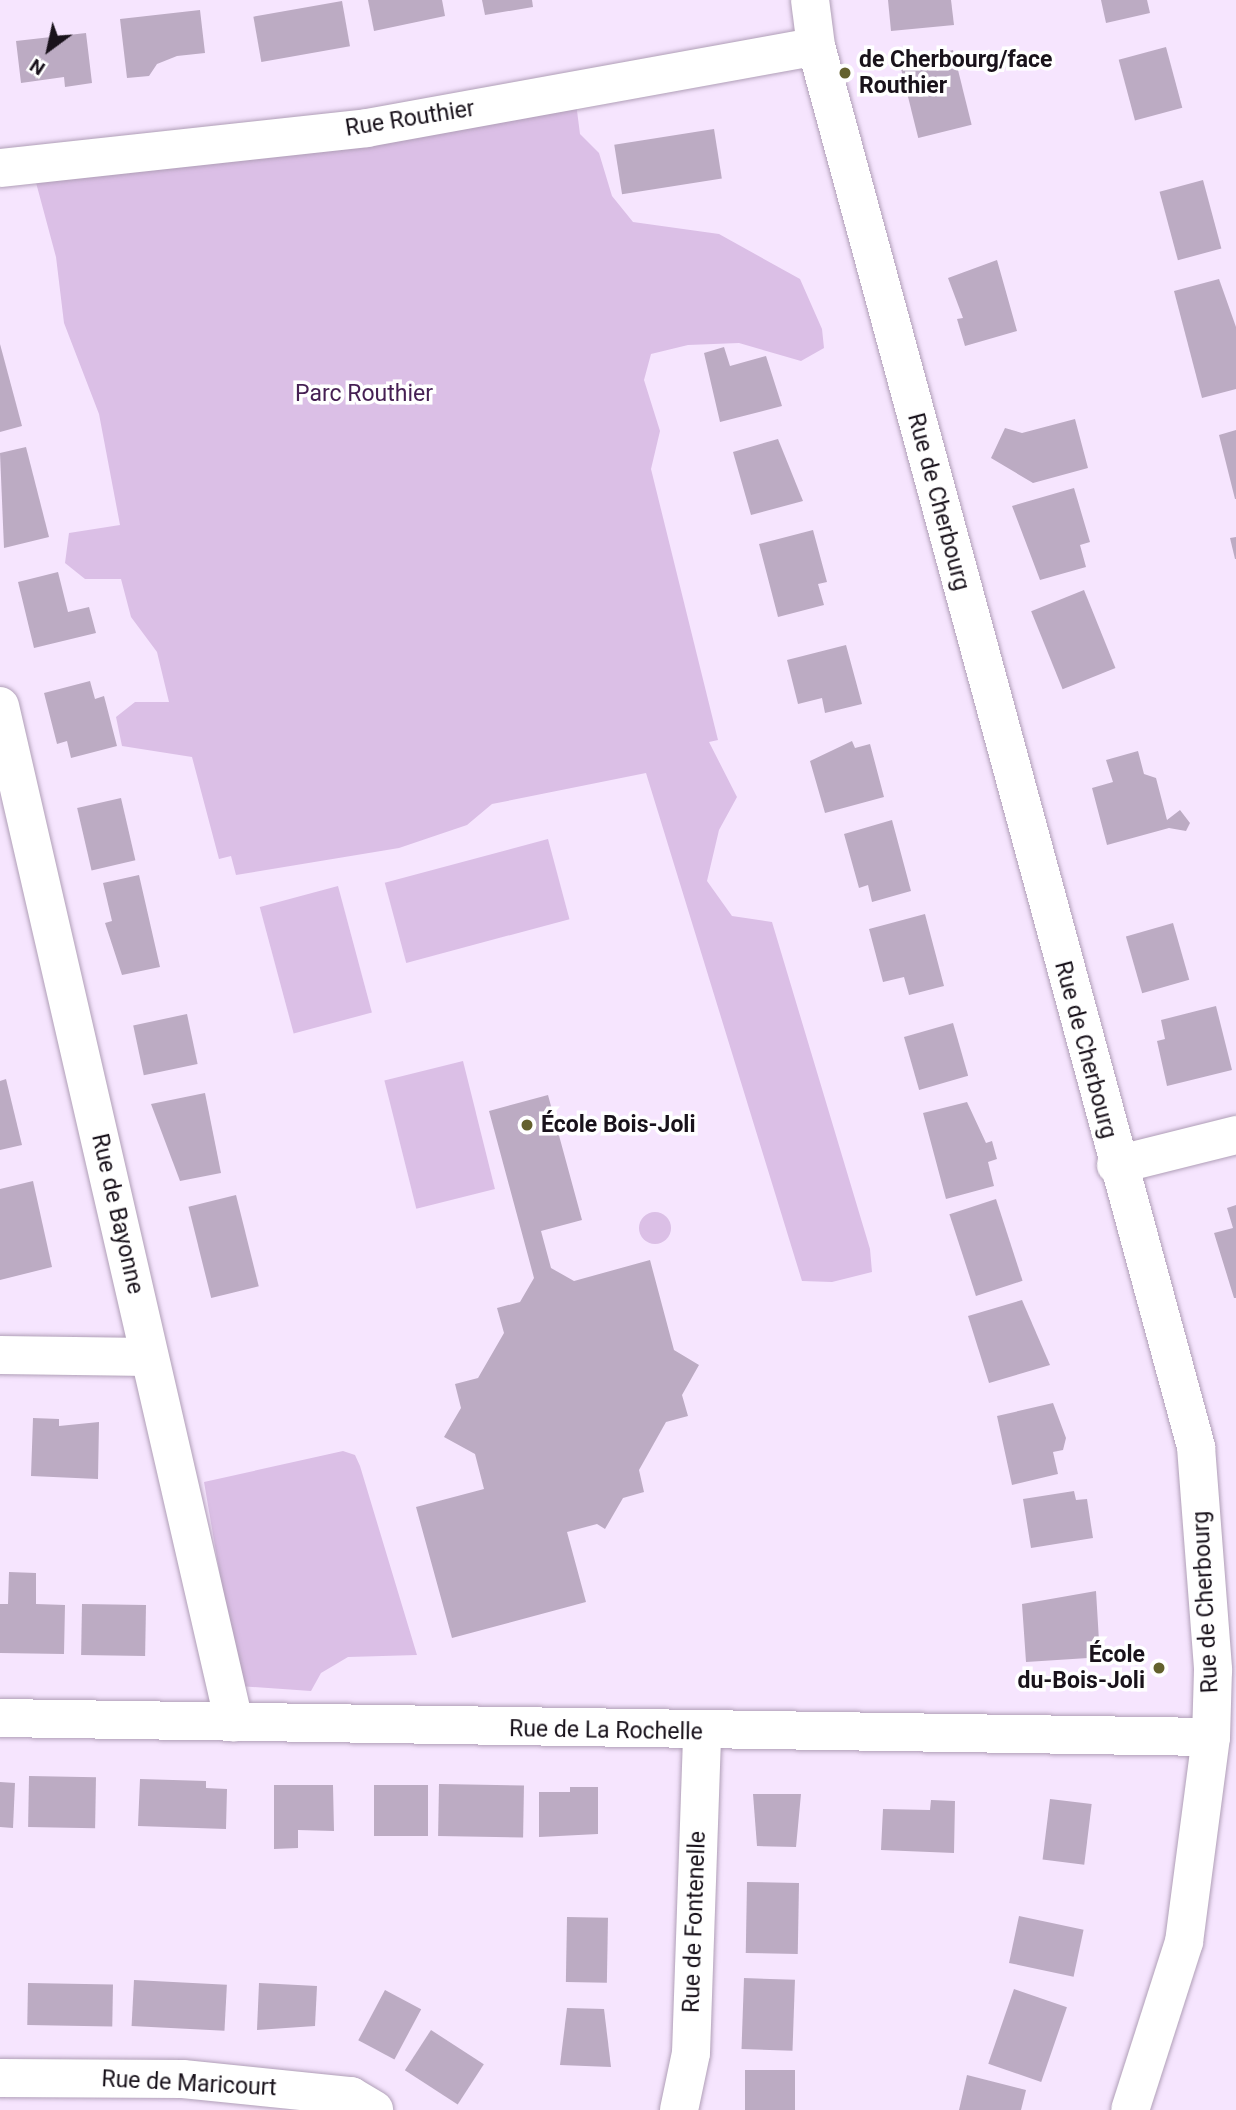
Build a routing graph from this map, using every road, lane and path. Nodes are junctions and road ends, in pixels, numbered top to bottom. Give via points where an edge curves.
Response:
1 (810, 0) edge
2 (816, 46) junction
3 (0, 168) edge
4 (0, 706) edge
5 (1236, 1135) edge
6 (1116, 1165) junction
7 (0, 1355) edge
8 (149, 1357) junction
9 (0, 1718) edge
10 (234, 1722) junction
11 (702, 1733) junction
12 (1211, 1737) junction
13 (0, 2078) edge
14 (184, 2095) edge
15 (374, 2110) edge
16 (679, 2110) edge
17 (1130, 2110) edge

1 - 2 street, Rue de Cherbourg
2 - 3 street, Rue Routhier via 367,128
2 - 6 street, Rue de Cherbourg
4 - 8 street, Rue de Bayonne
5 - 6 street
6 - 12 street, Rue de Cherbourg via 1196,1447 1213,1670
7 - 8 street
8 - 10 street, Rue de Bayonne
9 - 10 street, Rue de La Rochelle
10 - 11 street, Rue de La Rochelle
11 - 12 street, Rue de La Rochelle
11 - 16 street, Rue de Fontenelle via 691,2053
12 - 17 street, Rue de Cherbourg via 1184,1942
13 - 14 street, Rue de Maricourt
14 - 15 street, Rue de Maricourt via 351,2095

